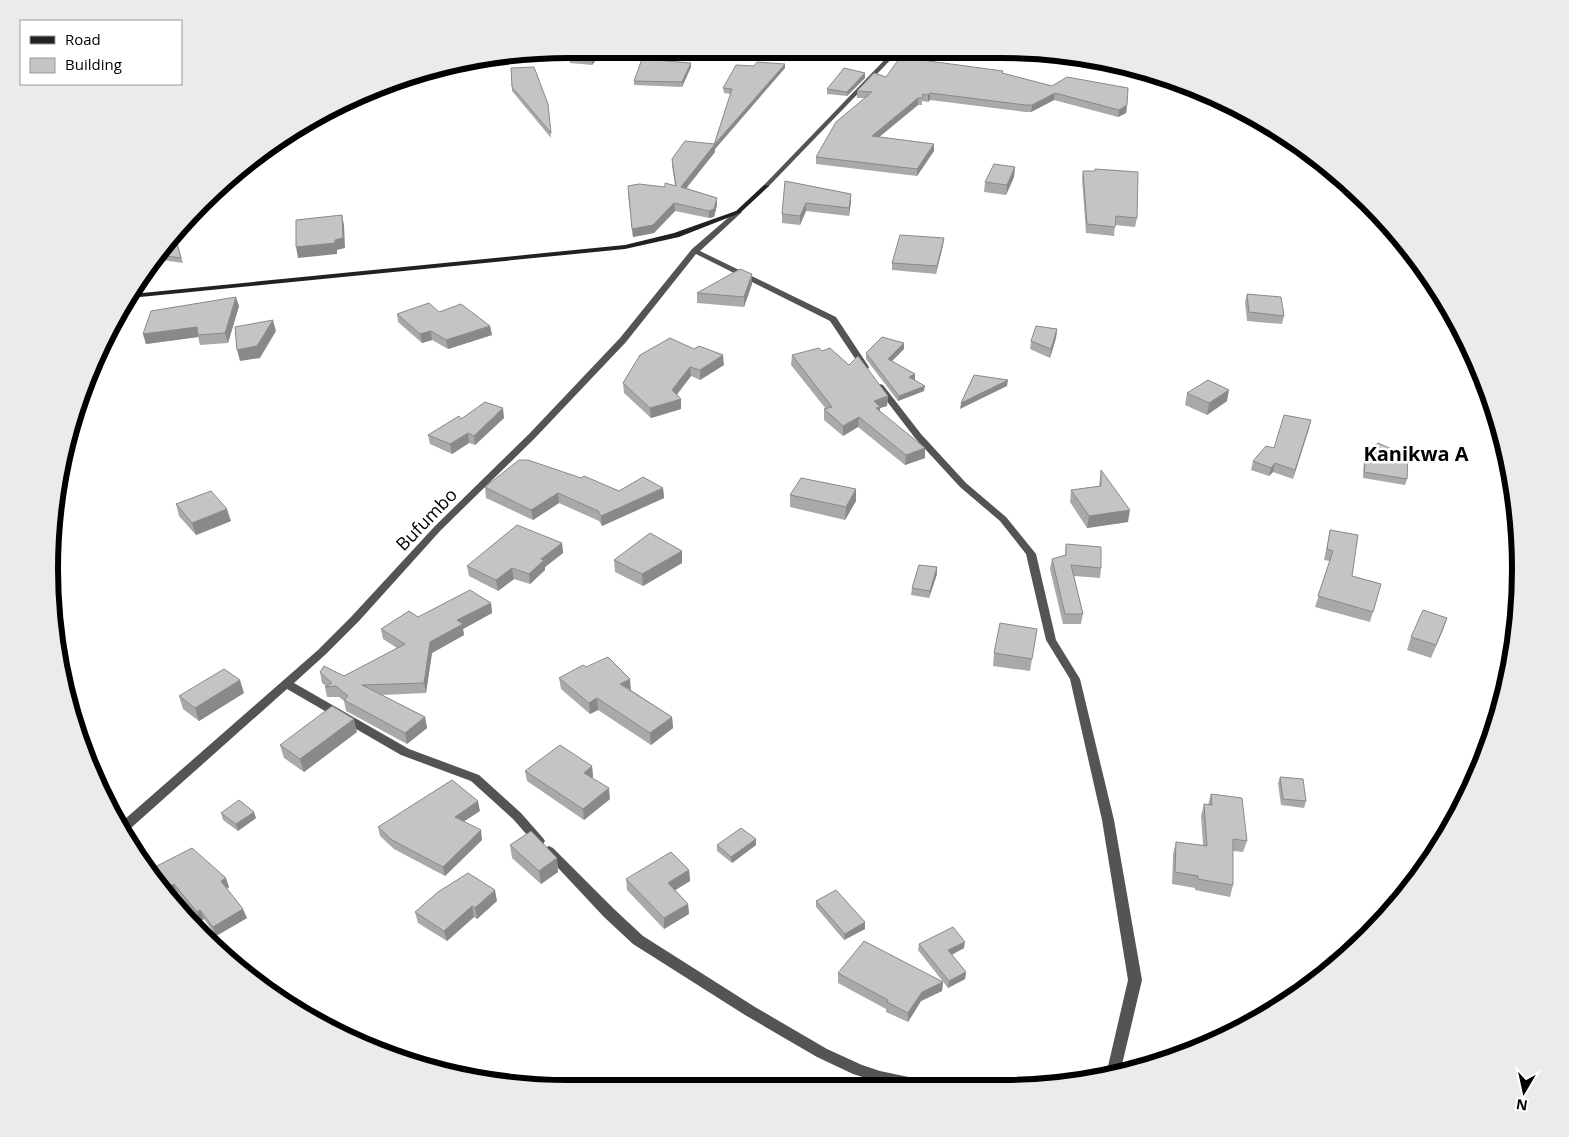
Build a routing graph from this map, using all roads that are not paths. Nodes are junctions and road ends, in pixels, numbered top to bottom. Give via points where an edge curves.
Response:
1 (889, 58) edge
2 (766, 186) joint
3 (738, 212) junction
4 (695, 251) junction
5 (137, 295) edge
6 (286, 683) junction
7 (127, 825) edge
8 (1115, 1066) edge
9 (891, 1080) edge

1 - 2 street
2 - 3 street
3 - 4 street, Bufumbo
3 - 5 street via 676,235 625,247
4 - 6 street, Bufumbo via 623,340 438,528 355,619
4 - 8 street via 833,319 845,340 918,436 963,486 1003,519 1031,554 1051,640 1075,679 1108,820 1135,980
6 - 7 street, Bufumbo
6 - 9 street via 405,752 475,778 517,816 588,893 638,940 822,1053 858,1070

